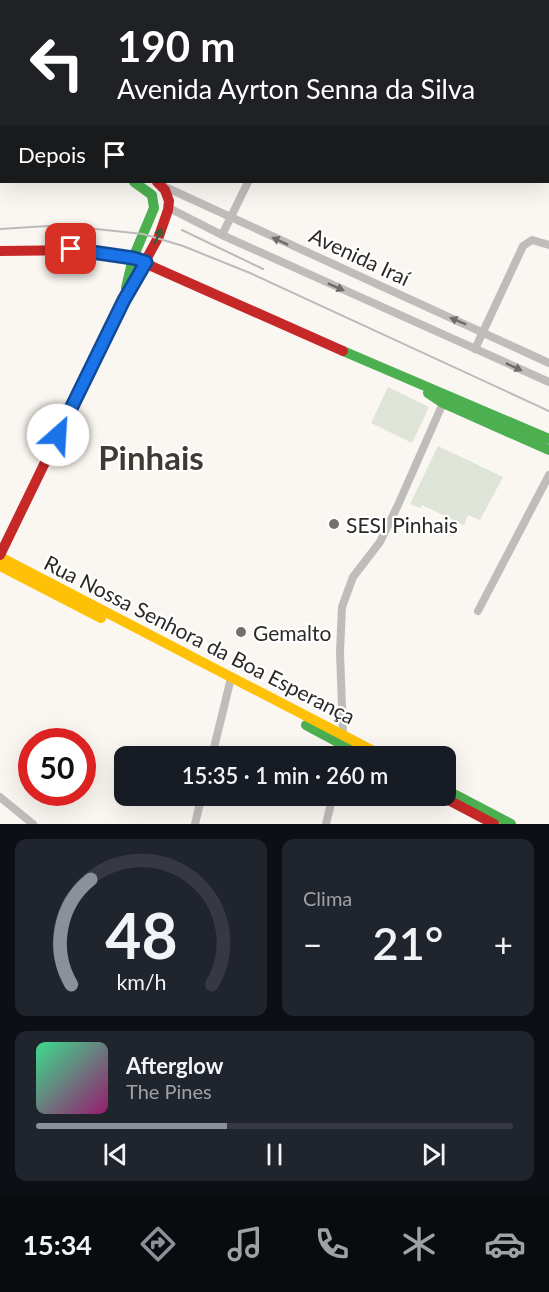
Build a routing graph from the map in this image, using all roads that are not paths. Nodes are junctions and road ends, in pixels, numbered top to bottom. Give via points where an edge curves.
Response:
1 (136, 183) edge
2 (248, 183) edge
3 (160, 184) edge
4 (169, 208) junction
5 (231, 218) junction
6 (222, 235) junction
7 (546, 243) edge
8 (0, 251) edge
9 (133, 258) junction
10 (146, 262) junction
11 (124, 300) junction
12 (483, 332) junction
13 (475, 349) junction
14 (549, 363) edge
15 (549, 382) edge
16 (415, 383) junction
17 (443, 403) junction
18 (549, 439) edge
19 (549, 450) edge
20 (549, 475) edge
21 (0, 556) edge
22 (0, 566) edge
23 (478, 611) dead end
24 (231, 681) junction
25 (343, 735) junction
26 (215, 746) edge
27 (337, 746) edge
28 (344, 746) edge
29 (364, 746) edge
30 (0, 797) edge
31 (456, 798) edge
32 (456, 804) edge
33 (199, 806) edge
34 (330, 806) edge
35 (477, 816) edge
36 (33, 824) edge
37 (195, 824) edge
38 (326, 824) edge
39 (494, 824) edge
40 (511, 824) edge

1 - 9 main road via 152,195 154,208
2 - 5 street
3 - 4 main road
3 - 5 street, Avenida Iraí
4 - 6 street, Avenida Iraí
10 -> 4 main road
5 - 6 street
12 -> 5 street, Avenida Iraí
6 -> 13 street, Avenida Iraí
7 - 12 street via 532,240 523,246
8 - 9 main road via 75,249
9 - 10 main road
9 - 11 main road
10 - 11 main road
10 - 16 main road
11 - 21 main road
12 - 13 street
12 - 14 street, Avenida Iraí
13 -> 15 street, Avenida Iraí
16 - 17 main road
16 - 18 main road
17 - 19 main road
17 - 25 street via 380,542 353,577 342,607
20 - 23 street
21 - 24 main road, Rua Nossa Senhora da Boa Esperança
22 - 24 main road, Rua Nossa Senhora da Boa Esperança
24 - 25 main road, Rua Nossa Senhora da Boa Esperança
24 - 26 street
24 - 27 main road, Rua Nossa Senhora da Boa Esperança
25 - 28 street
25 - 29 main road, Rua Nossa Senhora da Boa Esperança
30 - 36 street
31 - 35 main road
32 - 35 main road
33 - 37 street
34 - 38 street
35 - 39 main road
35 - 40 main road

